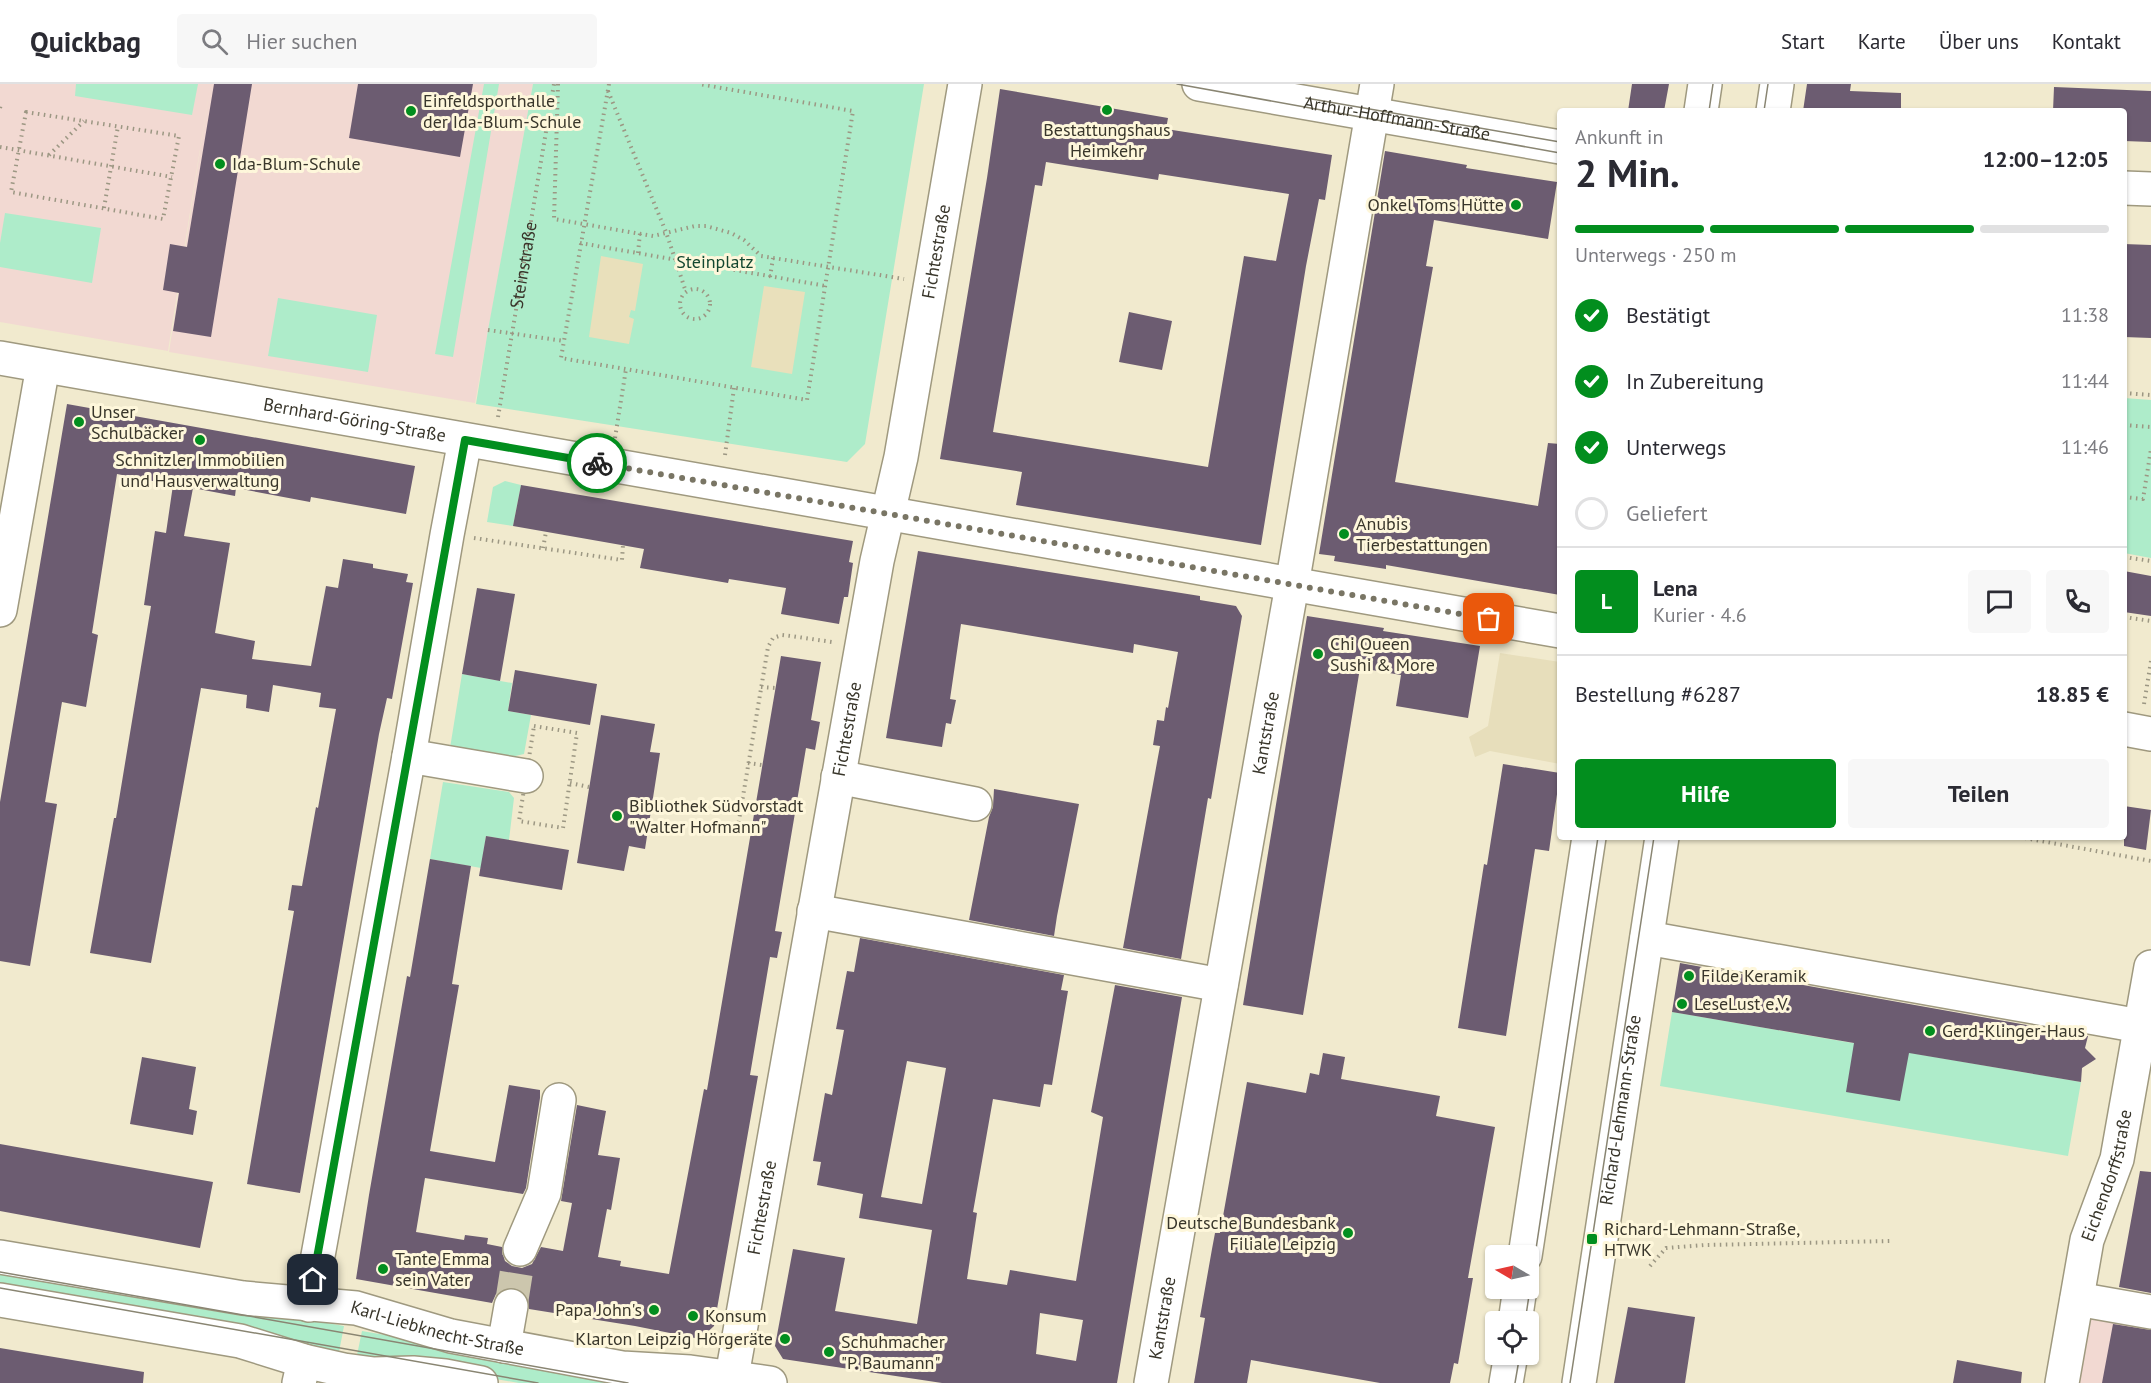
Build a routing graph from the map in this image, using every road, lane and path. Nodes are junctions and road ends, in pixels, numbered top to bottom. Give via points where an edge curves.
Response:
1 (556, 84) edge
2 (609, 84) edge
3 (699, 84) edge
4 (965, 84) edge
5 (1199, 84) edge
6 (1705, 84) edge
7 (1777, 84) edge
8 (1248, 88) edge
9 (608, 91) junction
10 (1374, 99) edge
11 (1701, 108) edge
12 (1773, 108) edge
13 (84, 121) junction
14 (118, 126) junction
15 (1557, 146) edge
16 (0, 147) edge
17 (19, 150) junction
18 (48, 155) junction
19 (111, 166) junction
20 (172, 177) junction
21 (2127, 188) edge
22 (2151, 189) edge
23 (104, 208) junction
24 (584, 222) junction
25 (666, 232) junction
26 (640, 233) junction
27 (580, 243) junction
28 (638, 253) junction
29 (773, 258) junction
30 (674, 259) junction
31 (828, 266) junction
32 (770, 276) junction
33 (931, 283) junction
34 (826, 286) junction
35 (686, 292) junction
36 (488, 330) dead end
37 (513, 333) junction
38 (564, 340) junction
39 (0, 358) edge
40 (42, 366) junction
41 (626, 369) junction
42 (734, 388) junction
43 (2127, 393) edge
44 (2151, 395) edge
45 (2127, 425) edge
46 (2151, 427) edge
47 (479, 442) junction
48 (2151, 449) edge
49 (611, 465) junction
50 (721, 484) junction
51 (2127, 497) edge
52 (888, 513) junction
53 (546, 532) dead end
54 (447, 535) junction
55 (623, 545) dead end
56 (543, 548) junction
57 (2127, 557) edge
58 (2151, 561) edge
59 (1292, 585) junction
60 (0, 610) edge
61 (2127, 617) edge
62 (2151, 621) edge
63 (1557, 630) edge
64 (862, 647) junction
65 (2151, 661) edge
66 (761, 687) junction
67 (776, 688) dead end
68 (2138, 731) edge
69 (410, 756) junction
70 (748, 764) junction
71 (762, 765) dead end
72 (526, 776) dead end
73 (838, 777) junction
74 (570, 783) dead end
75 (589, 787) dead end
76 (975, 804) dead end
77 (751, 834) dead end
78 (1589, 840) edge
79 (1662, 840) edge
80 (2036, 840) edge
81 (2151, 861) edge
82 (814, 911) junction
83 (1647, 938) junction
84 (2151, 967) edge
85 (1221, 985) junction
86 (2140, 1026) junction
87 (559, 1100) dead end
88 (1892, 1241) dead end
89 (1527, 1245) edge
90 (520, 1249) tunnel mouth
91 (0, 1257) edge
92 (1650, 1266) dead end
93 (2077, 1299) junction
94 (0, 1300) edge
95 (309, 1305) junction
96 (511, 1306) tunnel mouth
97 (2151, 1312) edge
98 (504, 1346) junction
99 (1508, 1365) edge
100 (301, 1372) edge
101 (732, 1376) junction
102 (481, 1383) edge
103 (770, 1383) edge
104 (1151, 1383) edge
105 (1506, 1383) edge
106 (1579, 1383) edge
107 (2062, 1383) edge

1 - 24 path via 554,219
1 - 37 path, Steinstraße
2 - 9 path
3 - 31 path via 854,111
4 - 33 street, Fichtestraße
5 - 8 street, Arthur-Hoffmann-Straße
6 - 11 street
7 - 12 street
8 - 10 street, Arthur-Hoffmann-Straße
9 - 24 path
9 - 25 path
10 - 15 street, Arthur-Hoffmann-Straße
10 - 59 street, Kantstraße
13 - 14 path
13 - 17 path via 26,112
13 - 18 path
14 - 19 path
14 - 20 path via 179,136
16 - 17 path
17 - 18 path
17 - 23 path via 11,192
18 - 19 path
19 - 20 path
19 - 23 path
20 - 23 path via 164,219
21 - 22 street
24 - 26 path
24 - 27 path
25 - 26 path via 653,236
25 - 29 path via 695,226 717,229 744,240 761,256
25 - 30 path
26 - 28 path
27 - 28 path
27 - 38 path
28 - 30 path
29 - 31 path
29 - 32 path
30 - 32 path
30 - 35 path
31 - 33 path
31 - 34 path
32 - 34 path
33 - 52 street, Fichtestraße
34 - 42 path via 807,400
35 - 35 path via 680,304 683,313 696,319 704,315 710,306 705,292
36 - 37 path
37 - 38 path
37 - 47 path, Steinstraße
38 - 41 path via 561,358
39 - 40 street, Bernhard-Göring-Straße
40 - 47 street, Bernhard-Göring-Straße
40 - 60 street
41 - 42 path
41 - 49 path
42 - 50 path
43 - 44 path
45 - 46 path
47 - 49 street, Bernhard-Göring-Straße
47 - 54 street
48 - 51 path via 2143,499
49 - 50 street, Bernhard-Göring-Straße
50 - 52 street, Bernhard-Göring-Straße
52 - 59 street, Bernhard-Göring-Straße
52 - 64 street, Fichtestraße
53 - 56 path
54 - 56 path
54 - 69 street
55 - 56 path via 622,560
57 - 58 path
59 - 63 street, Bernhard-Göring-Straße
59 - 85 street, Kantstraße
61 - 62 path
64 - 66 path via 782,635 773,638
64 - 73 street, Fichtestraße
65 - 68 path
66 - 67 path
66 - 70 path
69 - 72 street
69 - 95 street
70 - 71 path
70 - 77 path via 737,832
73 - 76 street
73 - 82 street, Fichtestraße
74 - 75 path
78 - 89 street
79 - 83 street, Richard-Lehmann-Straße
80 - 81 path
82 - 85 street
82 - 101 street, Fichtestraße
83 - 86 street
83 - 106 street, Richard-Lehmann-Straße
84 - 86 street, Eichendorffstraße
85 - 104 street, Kantstraße
86 - 93 street, Eichendorffstraße via 2117,1159 2087,1240
87 - 90 street via 544,1193
88 - 92 path via 1666,1248
91 - 95 street, Karl-Liebknecht-Straße via 243,1298
93 - 97 street
93 - 107 street, Eichendorffstraße
94 - 100 street via 240,1341
95 - 98 street, Karl-Liebknecht-Straße via 356,1308 451,1336
96 - 98 street
98 - 101 street, Karl-Liebknecht-Straße via 622,1368
99 - 105 street
100 - 102 street via 344,1370 444,1376
101 - 103 street, Karl-Liebknecht-Straße

